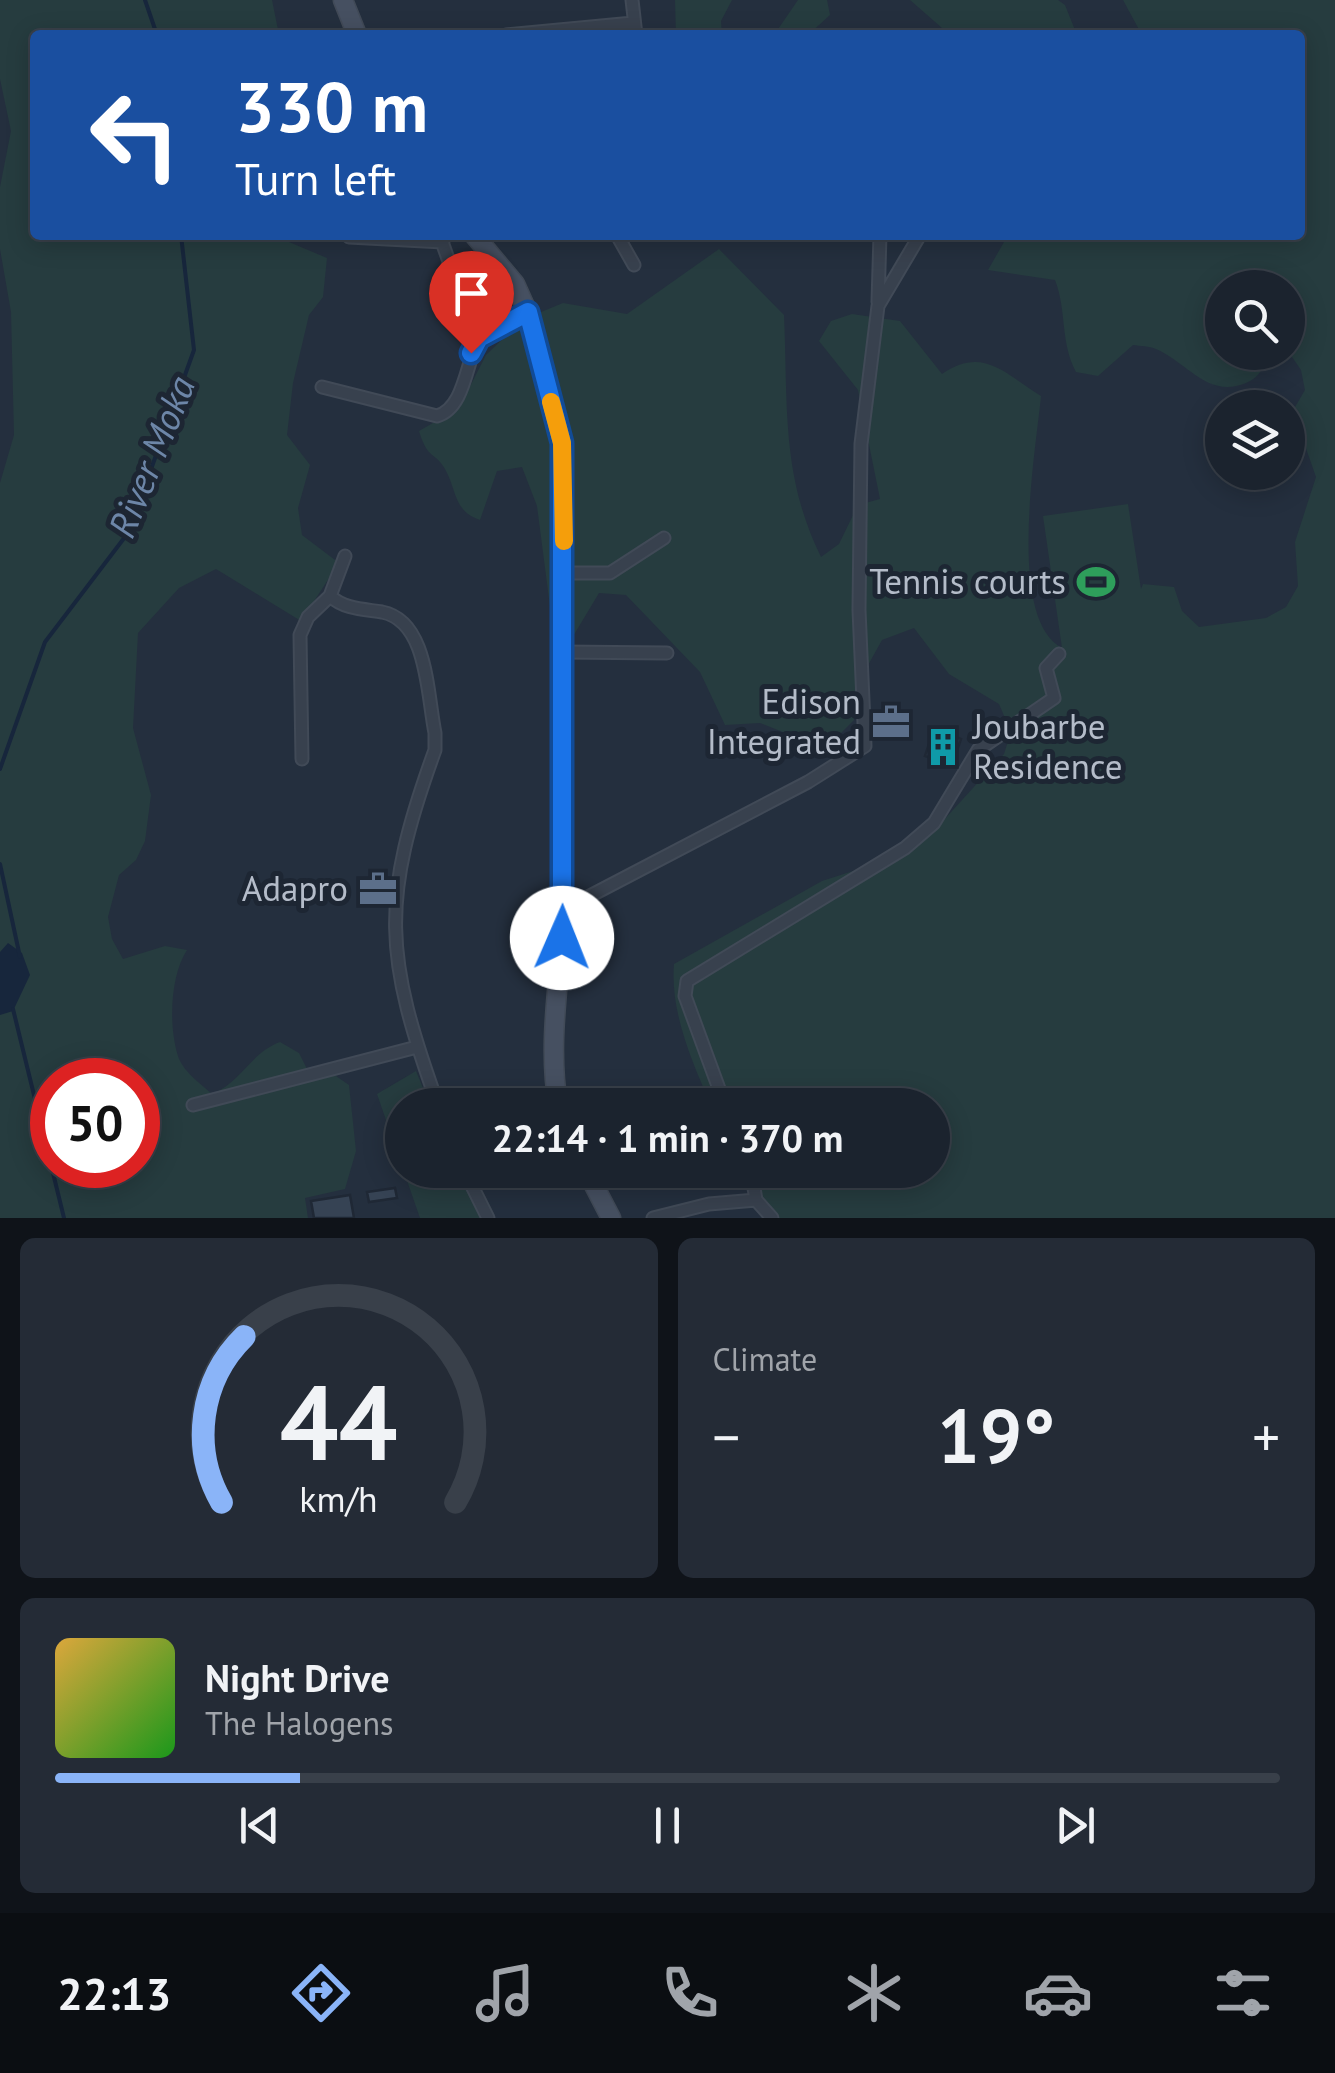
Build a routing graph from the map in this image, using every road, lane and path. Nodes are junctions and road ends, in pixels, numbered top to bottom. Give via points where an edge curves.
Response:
1 (343, 0) edge
2 (632, 0) edge
3 (634, 29) edge
4 (355, 30) edge
5 (441, 240) edge
6 (478, 240) edge
7 (620, 240) edge
8 (880, 240) edge
9 (917, 240) edge
10 (634, 266) dead end
11 (878, 306) junction
12 (528, 312) junction
13 (468, 315) dead end
14 (322, 387) dead end
15 (664, 538) dead end
16 (345, 556) dead end
17 (564, 572) junction
18 (330, 596) junction
19 (562, 652) junction
20 (667, 653) dead end
21 (1059, 654) dead end
22 (302, 760) dead end
23 (563, 910) junction
24 (417, 1047) junction
25 (432, 1088) edge
26 (556, 1088) edge
27 (719, 1088) edge
28 (193, 1105) dead end
29 (473, 1188) edge
30 (595, 1188) edge
31 (754, 1188) edge
32 (756, 1200) junction
33 (488, 1218) edge
34 (611, 1218) edge
35 (653, 1218) edge
36 (772, 1218) edge

1 - 4 main road
2 - 3 street
5 - 13 street
6 - 12 main road
7 - 10 street
8 - 11 street
9 - 11 street
11 - 23 street via 861,444 865,746
12 - 14 street via 479,338 446,413
12 - 17 main road via 562,443
15 - 17 street via 610,573
16 - 18 street
17 - 19 main road
18 - 22 street via 300,635
18 - 24 street via 340,605 397,615 414,630 435,734 394,900 393,938
19 - 20 street
19 - 23 main road
21 - 27 street via 1046,668 1054,698 978,750 934,824 687,980 685,996
23 - 26 main road via 551,1034
24 - 25 street
24 - 28 street
29 - 33 street
30 - 34 main road
31 - 32 street
32 - 35 street
32 - 36 street

